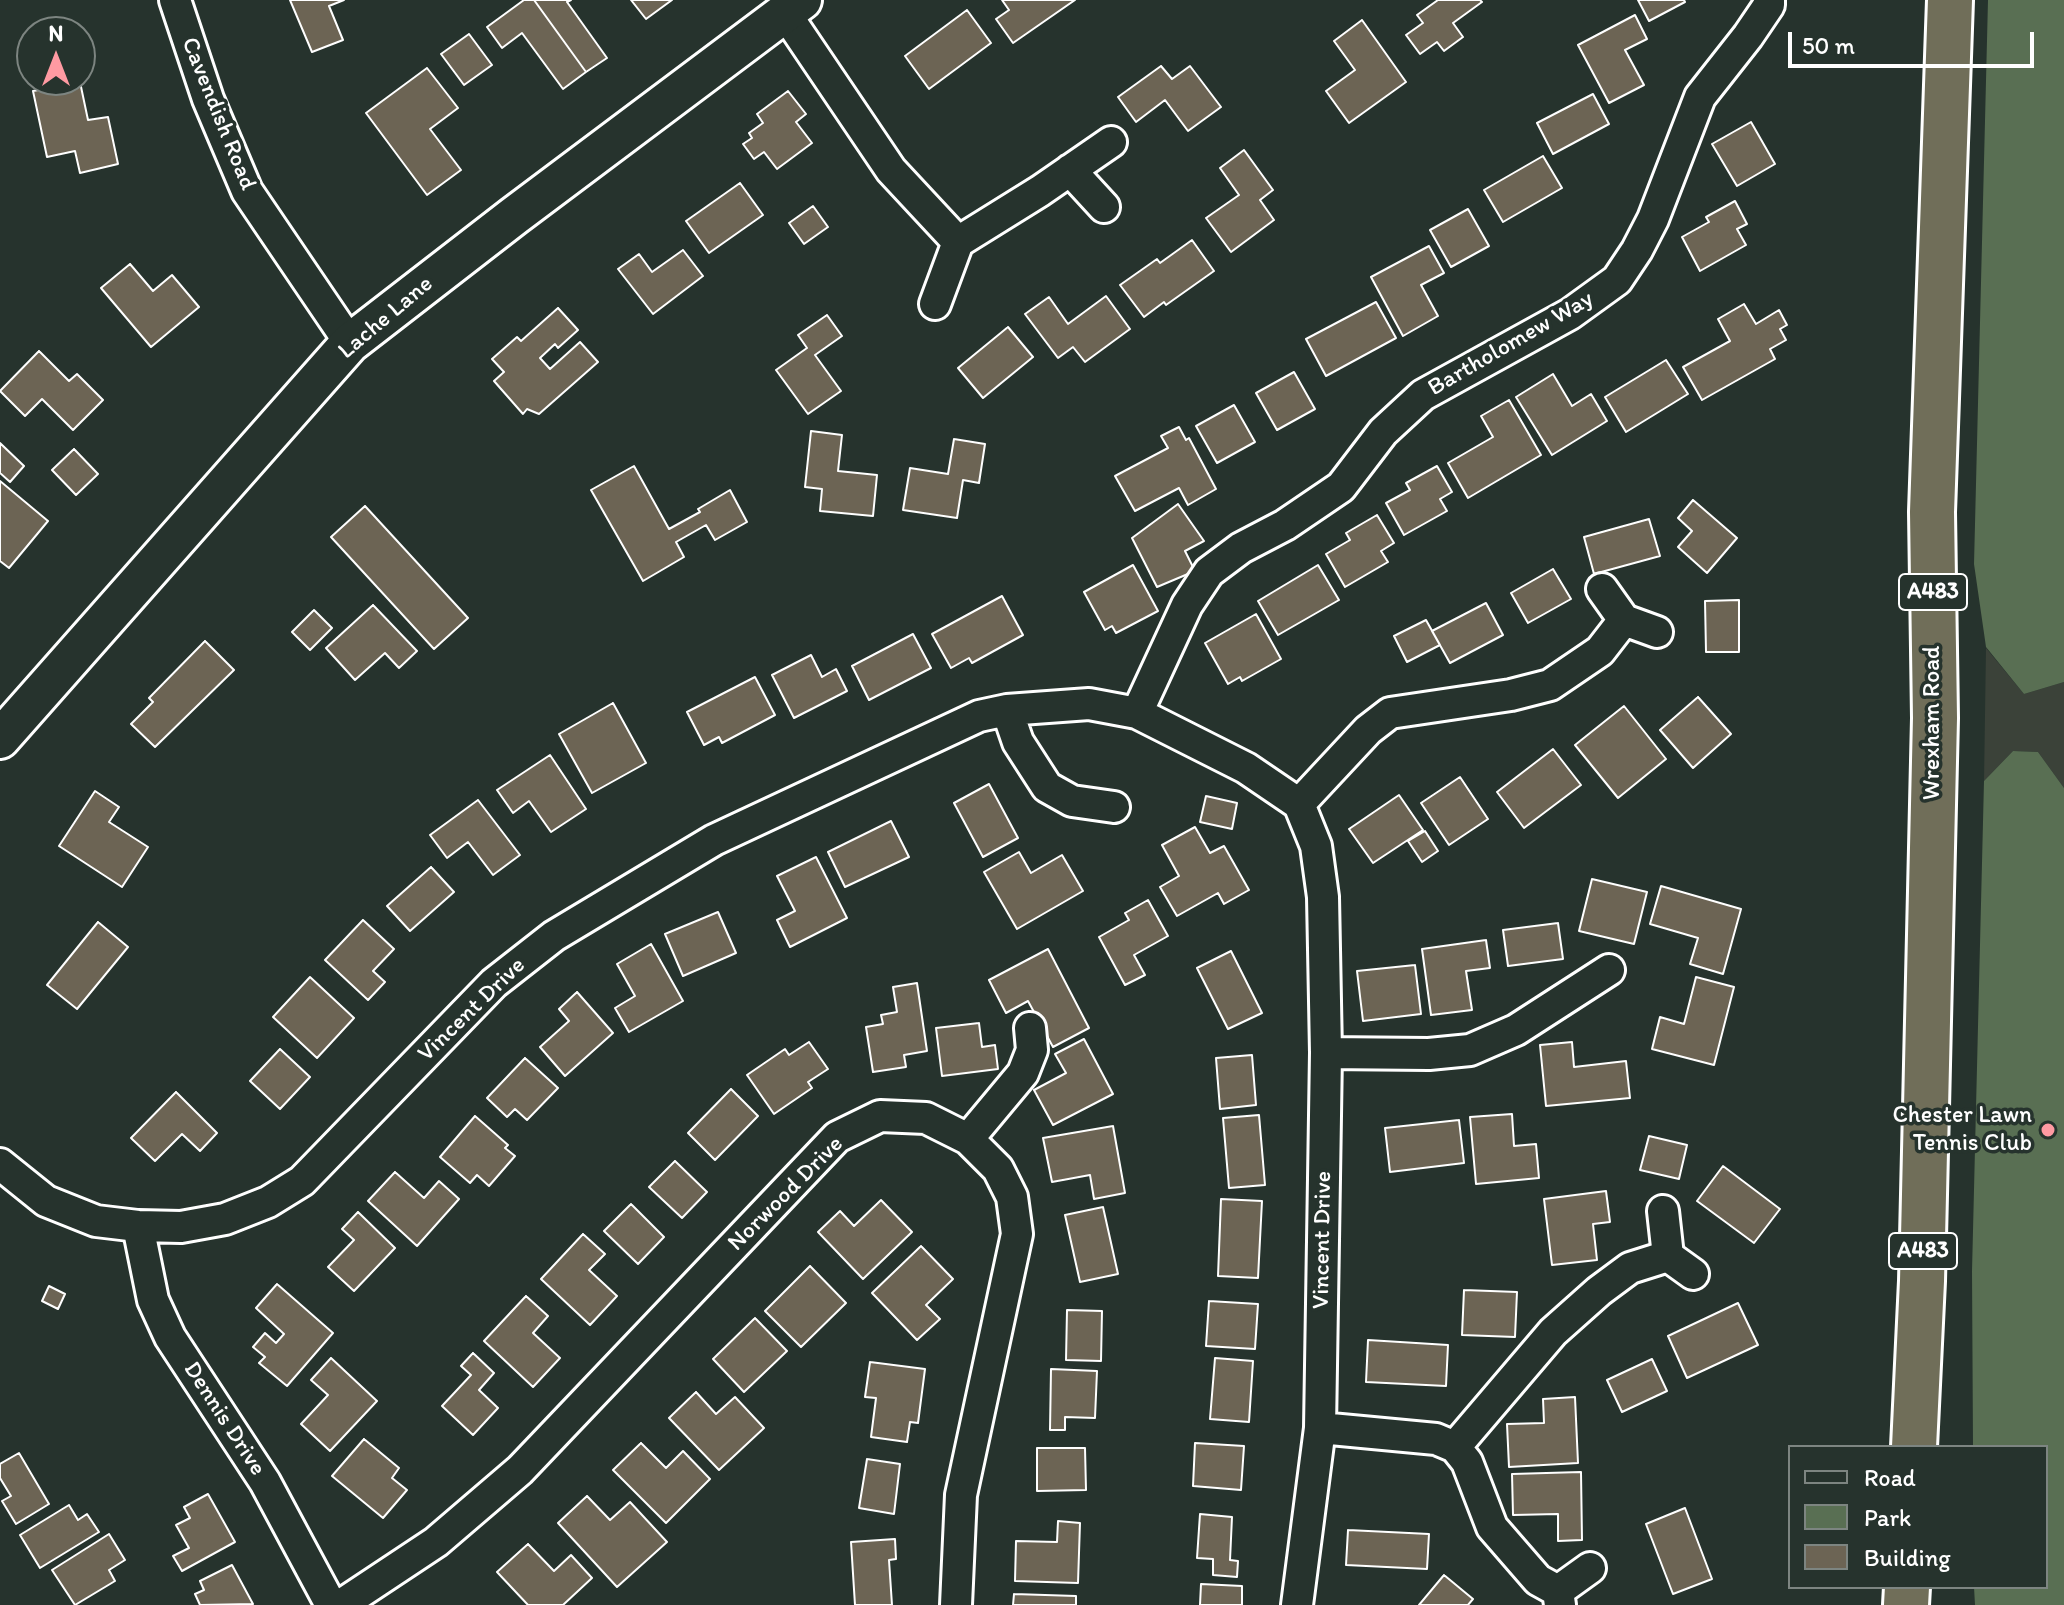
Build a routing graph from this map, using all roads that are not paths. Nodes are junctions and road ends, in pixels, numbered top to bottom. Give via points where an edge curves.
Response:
1 (175, 0) edge
2 (1769, 0) edge
3 (1950, 0) edge
4 (794, 6) edge
5 (1111, 142) dead end
6 (1070, 170) junction
7 (1104, 207) dead end
8 (958, 242) junction
9 (935, 304) dead end
10 (350, 343) junction
11 (1602, 589) dead end
12 (1624, 620) junction
13 (1657, 632) dead end
14 (1007, 710) junction
15 (1137, 713) junction
16 (0, 739) edge
17 (1299, 804) junction
18 (1114, 807) dead end
19 (1609, 970) dead end
20 (1030, 1028) dead end
21 (1326, 1053) junction
22 (968, 1139) junction
23 (0, 1164) edge
24 (1663, 1211) dead end
25 (138, 1226) junction
26 (1668, 1256) junction
27 (1693, 1274) dead end
28 (1320, 1428) junction
29 (1914, 1445) edge
30 (1455, 1447) junction
31 (1590, 1568) dead end
32 (1559, 1598) edge
33 (331, 1605) edge
34 (341, 1605) edge
35 (956, 1605) edge
36 (1297, 1605) edge

1 - 10 street, Cavendish Road via 208,99 247,191
2 - 15 street, Bartholomew Way via 1700,97 1653,219 1617,280 1570,314 1423,395 1383,432 1341,487 1209,572 1187,605
3 - 29 highway, Wrexham Road / A483 via 1932,512 1935,718
4 - 8 street via 891,170
4 - 10 street, Lache Lane
5 - 6 street
6 - 7 street
6 - 8 street
8 - 9 street
10 - 16 street, Lache Lane
11 - 12 street
12 - 13 street
12 - 17 street via 1600,651 1550,685 1390,713
14 - 15 street, Vincent Drive via 1089,704
14 - 18 street via 1018,742 1047,787 1072,801
14 - 25 street, Vincent Drive via 979,716 714,840 554,936 494,983 302,1181 268,1202 225,1219 181,1227
15 - 17 street, Vincent Drive via 1246,768
17 - 21 street, Vincent Drive via 1316,846 1323,897
19 - 21 street via 1516,1030 1470,1050
20 - 22 street via 1032,1050 1023,1073
21 - 28 street, Vincent Drive
22 - 34 street, Norwood Drive via 926,1118 880,1116 837,1137 520,1470 436,1542
22 - 35 street, Norwood Drive via 998,1169 1012,1197 1017,1234 961,1495
23 - 25 street, Vincent Drive via 46,1201 96,1221
24 - 26 street
25 - 33 street, Dennis Drive via 153,1300 170,1337 265,1482
26 - 27 street
26 - 30 street via 1630,1268 1553,1332
28 - 30 street via 1436,1439
28 - 36 street, Vincent Drive
30 - 32 street via 1467,1462 1492,1527
31 - 32 street

